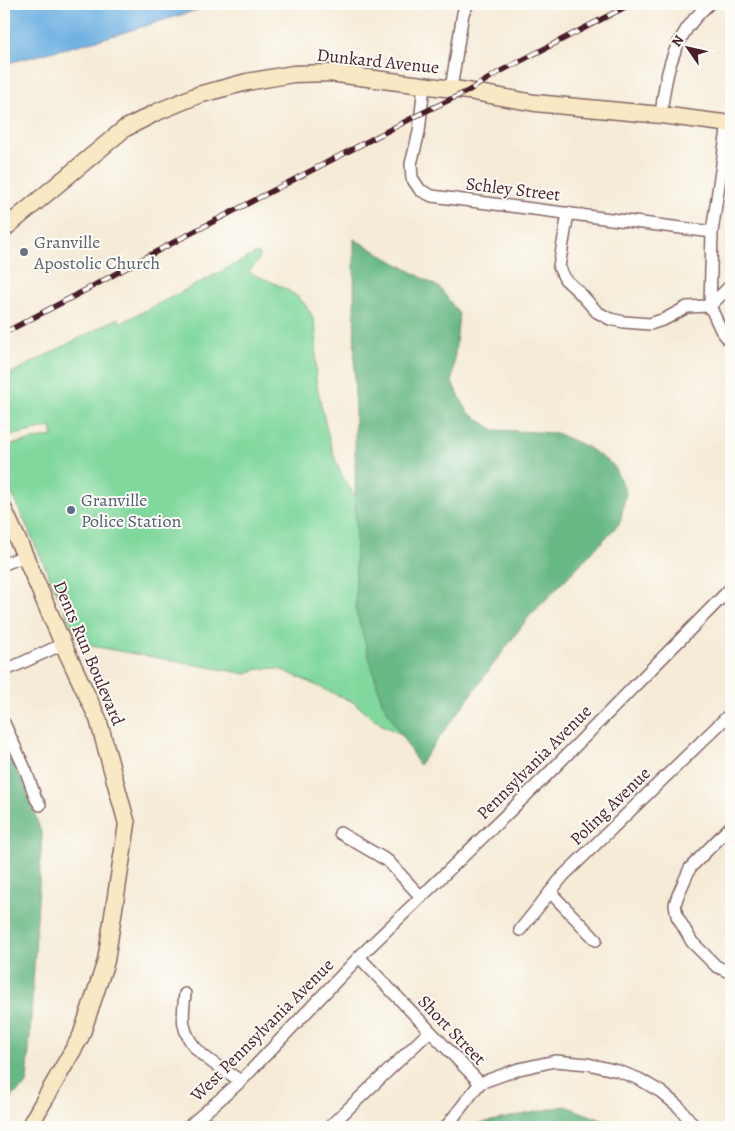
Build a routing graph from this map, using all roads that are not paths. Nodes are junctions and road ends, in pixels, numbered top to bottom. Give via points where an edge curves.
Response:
1 (468, 4) edge
2 (709, 4) edge
3 (424, 84) junction
4 (451, 89) junction
5 (661, 115) junction
6 (730, 124) edge
7 (568, 213) junction
8 (6, 223) edge
9 (712, 232) junction
10 (731, 285) edge
11 (710, 306) junction
12 (731, 342) edge
13 (4, 510) edge
14 (25, 556) junction
15 (4, 564) edge
16 (731, 588) edge
17 (63, 644) junction
18 (4, 671) edge
19 (731, 713) edge
20 (4, 723) edge
21 (40, 805) dead end
22 (731, 826) edge
23 (340, 833) dead end
24 (550, 892) junction
25 (421, 897) junction
26 (520, 930) dead end
27 (596, 940) dead end
28 (359, 957) junction
29 (731, 973) edge
30 (185, 994) dead end
31 (430, 1032) junction
32 (241, 1081) junction
33 (480, 1083) junction
34 (29, 1127) edge
35 (188, 1127) edge
36 (329, 1127) edge
37 (446, 1127) edge
38 (695, 1127) edge

1 - 4 street via 463,13
2 - 5 street via 686,29 671,60
3 - 4 main road, Dunkard Avenue
3 - 7 street, Schley Street via 419,132 411,164 412,178 420,190 432,196
3 - 8 main road, Dunkard Avenue via 329,73 293,74 198,95 124,129 45,196
4 - 5 main road, Dunkard Avenue via 535,103
5 - 6 main road, Dunkard Avenue
6 - 9 street
7 - 9 street, Schley Street
7 - 11 street via 559,267 565,279 597,312 610,319 650,324 687,307
9 - 11 street
10 - 11 street
11 - 12 street via 721,330
13 - 14 main road, Dents Run Boulevard
14 - 15 street
14 - 17 main road, Dents Run Boulevard
16 - 25 street, Pennsylvania Avenue via 544,778
17 - 18 street
17 - 34 main road, Dents Run Boulevard via 98,719 127,824 106,961 81,1036
19 - 24 street, Poling Avenue
20 - 21 street
22 - 29 street via 690,868 675,904 677,916 692,942 716,966
23 - 25 street via 388,861
24 - 26 street, Poling Avenue
24 - 27 street
25 - 28 street, Pennsylvania Avenue
28 - 31 street, Short Street
28 - 32 street, West Pennsylvania Avenue
30 - 32 street via 184,1025 190,1040 201,1054
31 - 33 street, Short Street
31 - 36 street
32 - 35 street, West Pennsylvania Avenue
33 - 37 street
33 - 38 street, Short Street via 556,1061 588,1064 639,1079 679,1107

